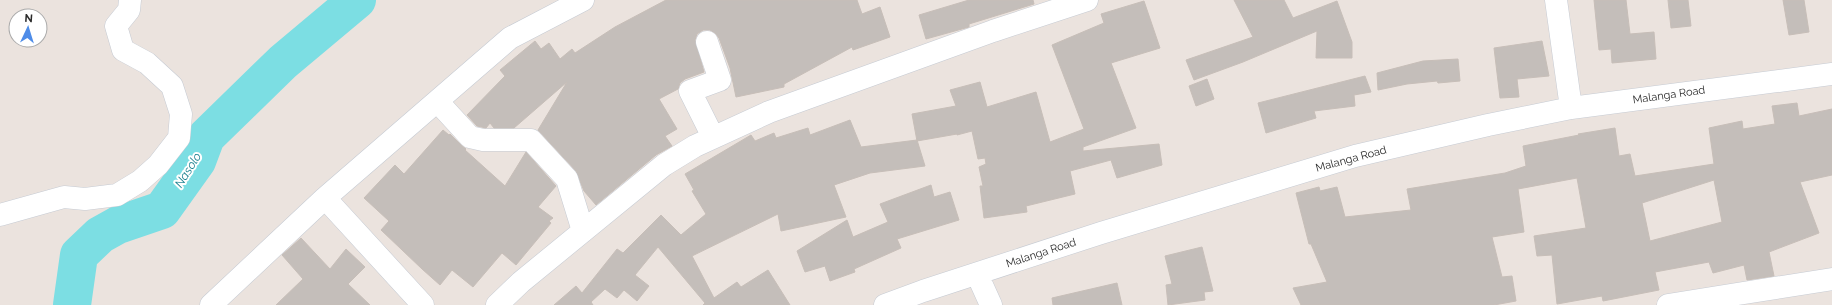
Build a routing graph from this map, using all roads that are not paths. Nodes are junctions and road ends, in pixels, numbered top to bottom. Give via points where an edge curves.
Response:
1 (130, 0) edge
2 (583, 0) edge
3 (1087, 0) edge
4 (1556, 0) edge
5 (707, 42) dead end
6 (1832, 74) edge
7 (437, 101) junction
8 (1571, 108) junction
9 (713, 137) junction
10 (325, 198) junction
11 (0, 215) edge
12 (583, 231) junction
13 (977, 274) junction
14 (1832, 279) edge
15 (211, 305) edge
16 (423, 305) edge
17 (497, 305) edge
18 (885, 305) edge
19 (991, 305) edge
20 (1668, 305) edge

1 - 11 street via 128,10 116,26 123,50 148,63 172,86 181,114 179,138 158,165 140,181 117,195 85,199 64,197
2 - 7 street via 510,38
3 - 9 street via 769,112
4 - 8 street
5 - 9 street via 720,80 690,91
6 - 8 street, Malanga Road
7 - 10 street
7 - 12 street via 470,137 483,140 531,140 566,179
8 - 13 street, Malanga Road via 1355,156 1100,233
9 - 12 street via 664,166
10 - 15 street
10 - 16 street
12 - 17 street via 520,282
13 - 18 street, Malanga Road
13 - 19 street
14 - 20 street

